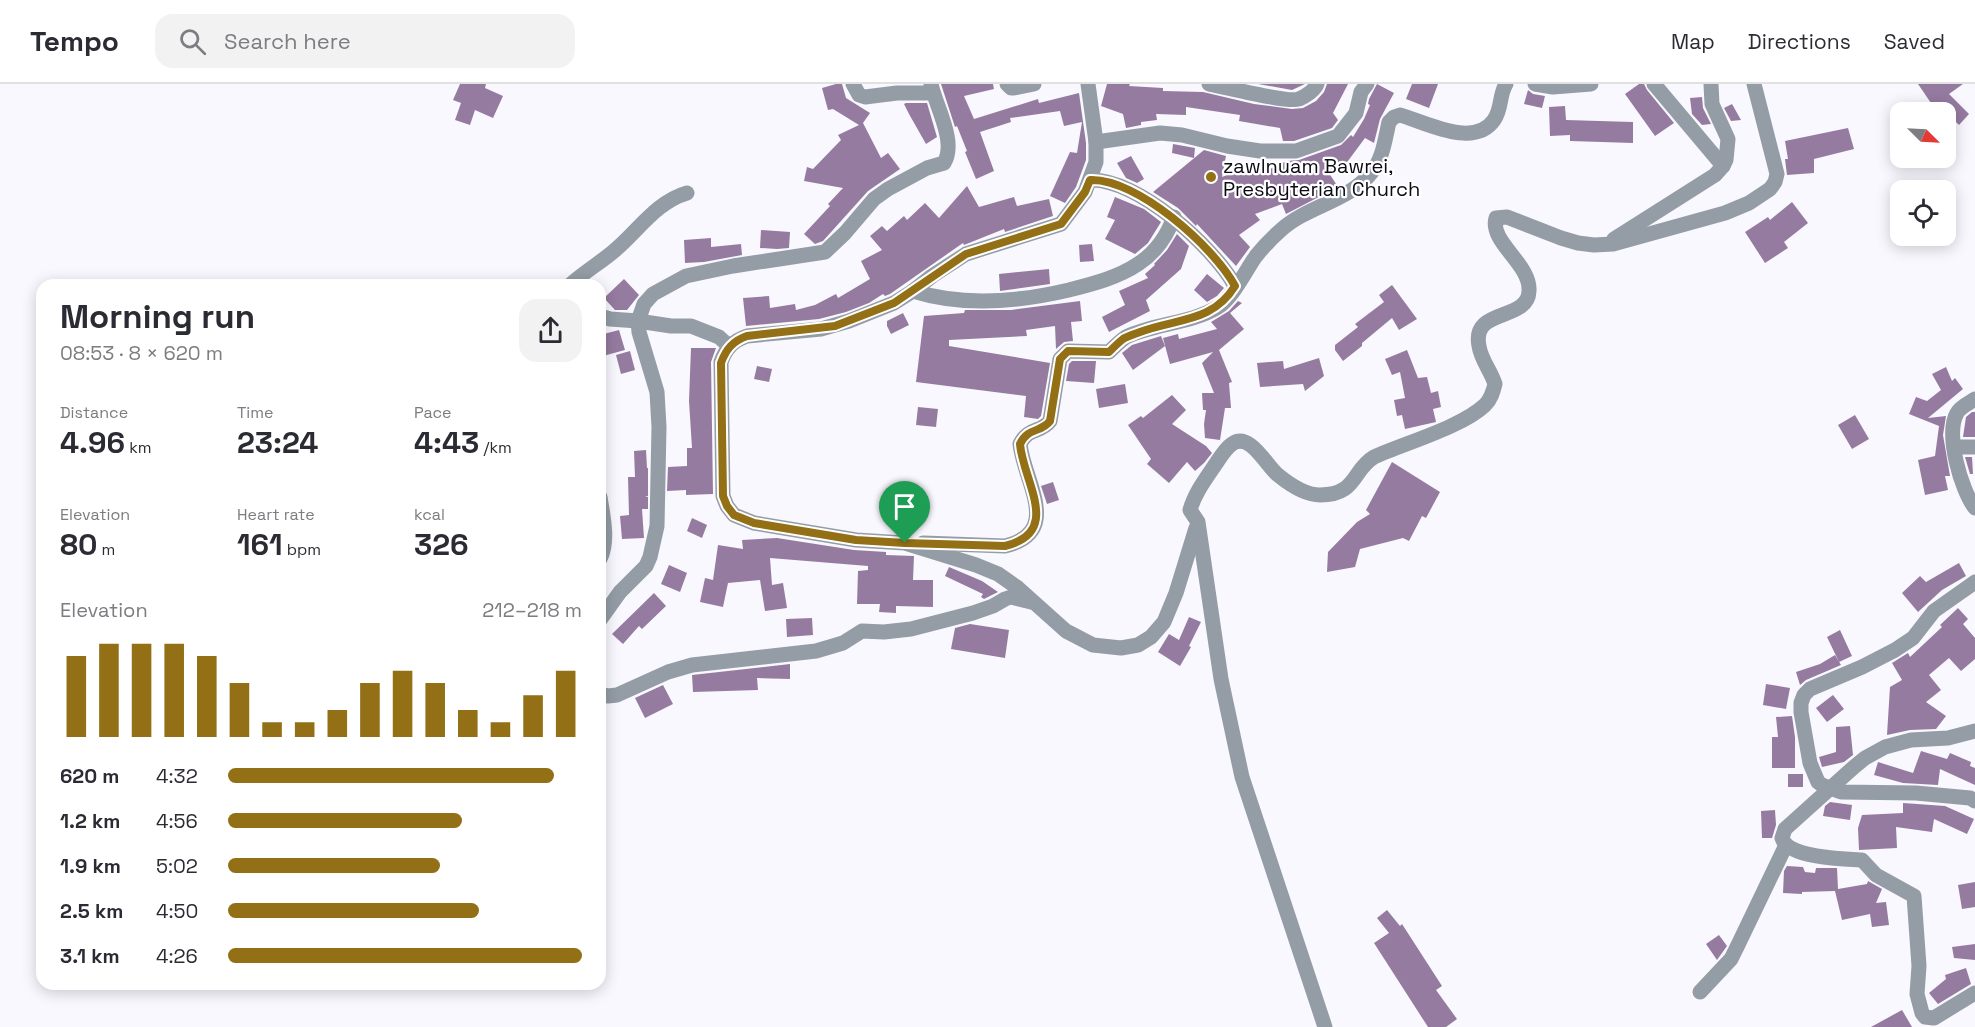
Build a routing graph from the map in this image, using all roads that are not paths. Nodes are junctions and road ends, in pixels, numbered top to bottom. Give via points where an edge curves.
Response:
1 (853, 84) edge
2 (1007, 84) edge
3 (1034, 84) edge
4 (1088, 84) edge
5 (1209, 84) edge
6 (1317, 84) edge
7 (1367, 84) edge
8 (1506, 84) edge
9 (1535, 84) edge
10 (1591, 84) edge
11 (1654, 84) edge
12 (1712, 84) edge
13 (1754, 84) edge
14 (932, 89) edge
15 (1096, 142) junction
16 (1723, 166) junction
17 (1090, 180) junction
18 (687, 193) dead end
19 (1174, 217) junction
20 (1606, 244) junction
21 (578, 279) edge
22 (1235, 286) junction
23 (913, 291) junction
24 (606, 318) edge
25 (638, 321) junction
26 (729, 346) junction
27 (1975, 399) edge
28 (1954, 447) junction
29 (1975, 447) edge
30 (1975, 508) edge
31 (1198, 522) junction
32 (905, 543) junction
33 (1975, 582) edge
34 (1033, 603) junction
35 (606, 612) edge
36 (606, 696) edge
37 (1975, 731) edge
38 (1830, 789) junction
39 (1975, 801) edge
40 (1786, 845) junction
41 (1700, 992) dead end
42 (1975, 993) edge
43 (1325, 1027) edge

1 - 14 street via 864,97
2 - 3 street via 1014,88
4 - 15 street
5 - 6 street via 1298,100
7 - 15 street via 1356,113 1338,136 1296,151 1260,151 1160,133
8 - 22 street via 1494,121 1476,132 1449,132 1400,115 1394,117 1372,173 1360,184 1284,227
9 - 10 street
11 - 16 street
12 - 16 street via 1712,104 1728,139
13 - 20 street via 1776,170 1774,185 1749,203 1725,213
14 - 25 street via 948,138 949,156 944,163 927,168 874,199 825,252 686,276 653,294 641,309
15 - 17 street via 1096,162
16 - 20 street via 1715,175
17 - 19 street via 1112,183
17 - 23 street via 1061,224 966,254
18 - 21 street via 657,209 614,251
19 - 22 street via 1207,249
19 - 23 street via 1152,253 1095,284 1029,299 1001,301 960,301
20 - 31 street via 1578,243 1521,221 1496,218 1498,235 1515,257 1530,289 1522,306 1486,322 1479,334 1482,357 1495,384 1487,403 1454,423 1374,457 1348,487 1327,494 1301,490 1276,474 1256,449 1232,443 1190,507
22 - 32 street via 1225,302 1192,319 1124,338 1109,352 1068,351 1060,359 1050,421 1028,432 1020,444 1036,511 1035,528 1025,539 1005,546
23 - 26 street via 894,303 835,326 747,336
24 - 25 street
25 - 26 street via 691,326 719,337
25 - 35 street via 657,392 657,526 646,566
26 - 32 street via 721,363 723,496 734,515 754,523 856,540
27 - 28 street via 1956,414
28 - 29 street
28 - 30 street via 1966,495
31 - 34 street via 1164,622 1138,645 1093,645 1066,631
31 - 43 street via 1221,679 1242,777
32 - 34 street via 998,574
33 - 38 street via 1934,611 1913,638 1895,650 1804,695 1800,712 1810,763 1818,782
34 - 36 street via 1011,597 974,613 911,629 862,631 843,643 816,651 699,664 668,672 617,695
37 - 38 street via 1891,744 1865,758
38 - 39 street via 1943,795
38 - 40 street via 1785,829 1782,838
40 - 41 street via 1731,959
40 - 42 street via 1809,855 1862,860 1876,875 1914,896 1917,994 1925,1017 1934,1018

